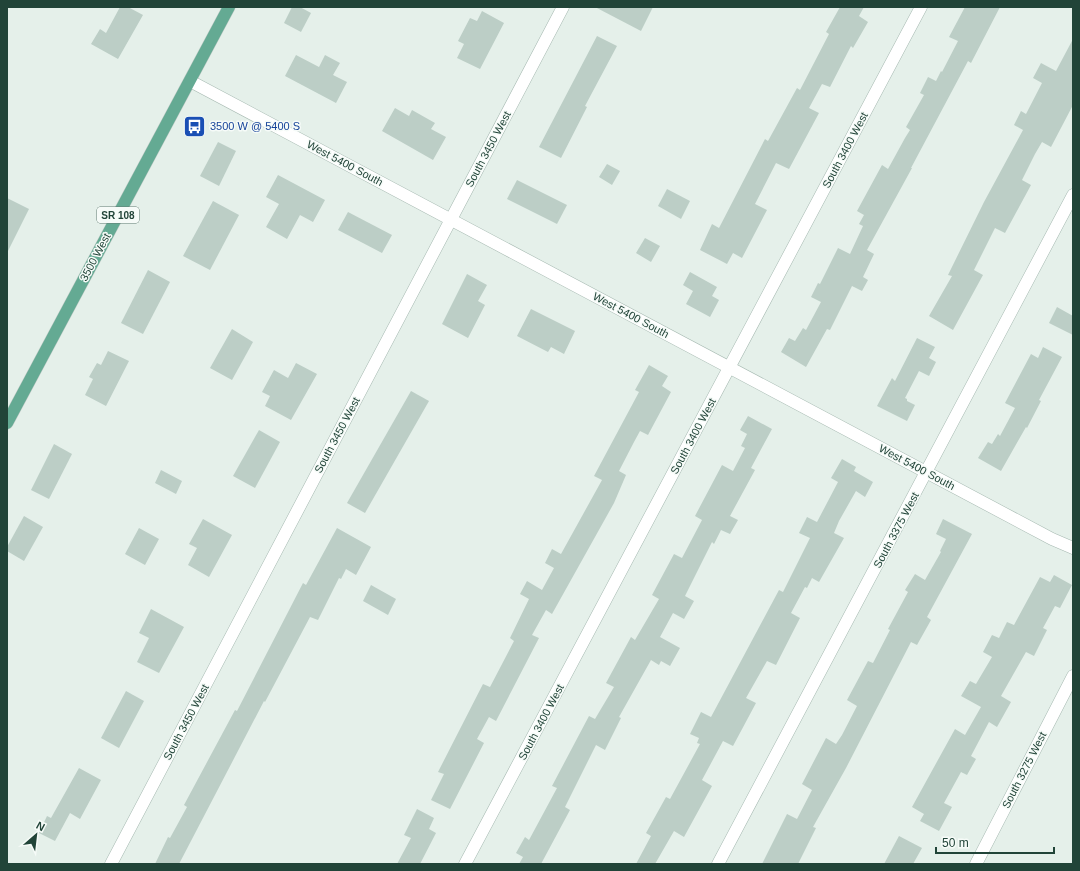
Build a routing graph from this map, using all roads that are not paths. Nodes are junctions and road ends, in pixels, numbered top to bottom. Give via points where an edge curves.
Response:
1 (229, 7) edge
2 (563, 7) edge
3 (921, 7) edge
4 (190, 80) junction
5 (1073, 195) edge
6 (451, 219) junction
7 (730, 367) junction
8 (7, 423) edge
9 (927, 472) junction
10 (1073, 548) edge
11 (1073, 676) edge
12 (111, 864) edge
13 (465, 864) edge
14 (718, 864) edge
15 (976, 864) edge

1 - 4 main road, 3500 West / SR 108
2 - 6 street, South 3450 West
3 - 7 street, South 3400 West
4 - 6 street, West 5400 South
4 - 8 main road, 3500 West / SR 108
5 - 9 street, South 3375 West
6 - 7 street, West 5400 South
6 - 12 street, South 3450 West
7 - 9 street, West 5400 South
7 - 13 street, South 3400 West
9 - 10 street, West 5400 South
9 - 14 street, South 3375 West
11 - 15 street, South 3275 West

